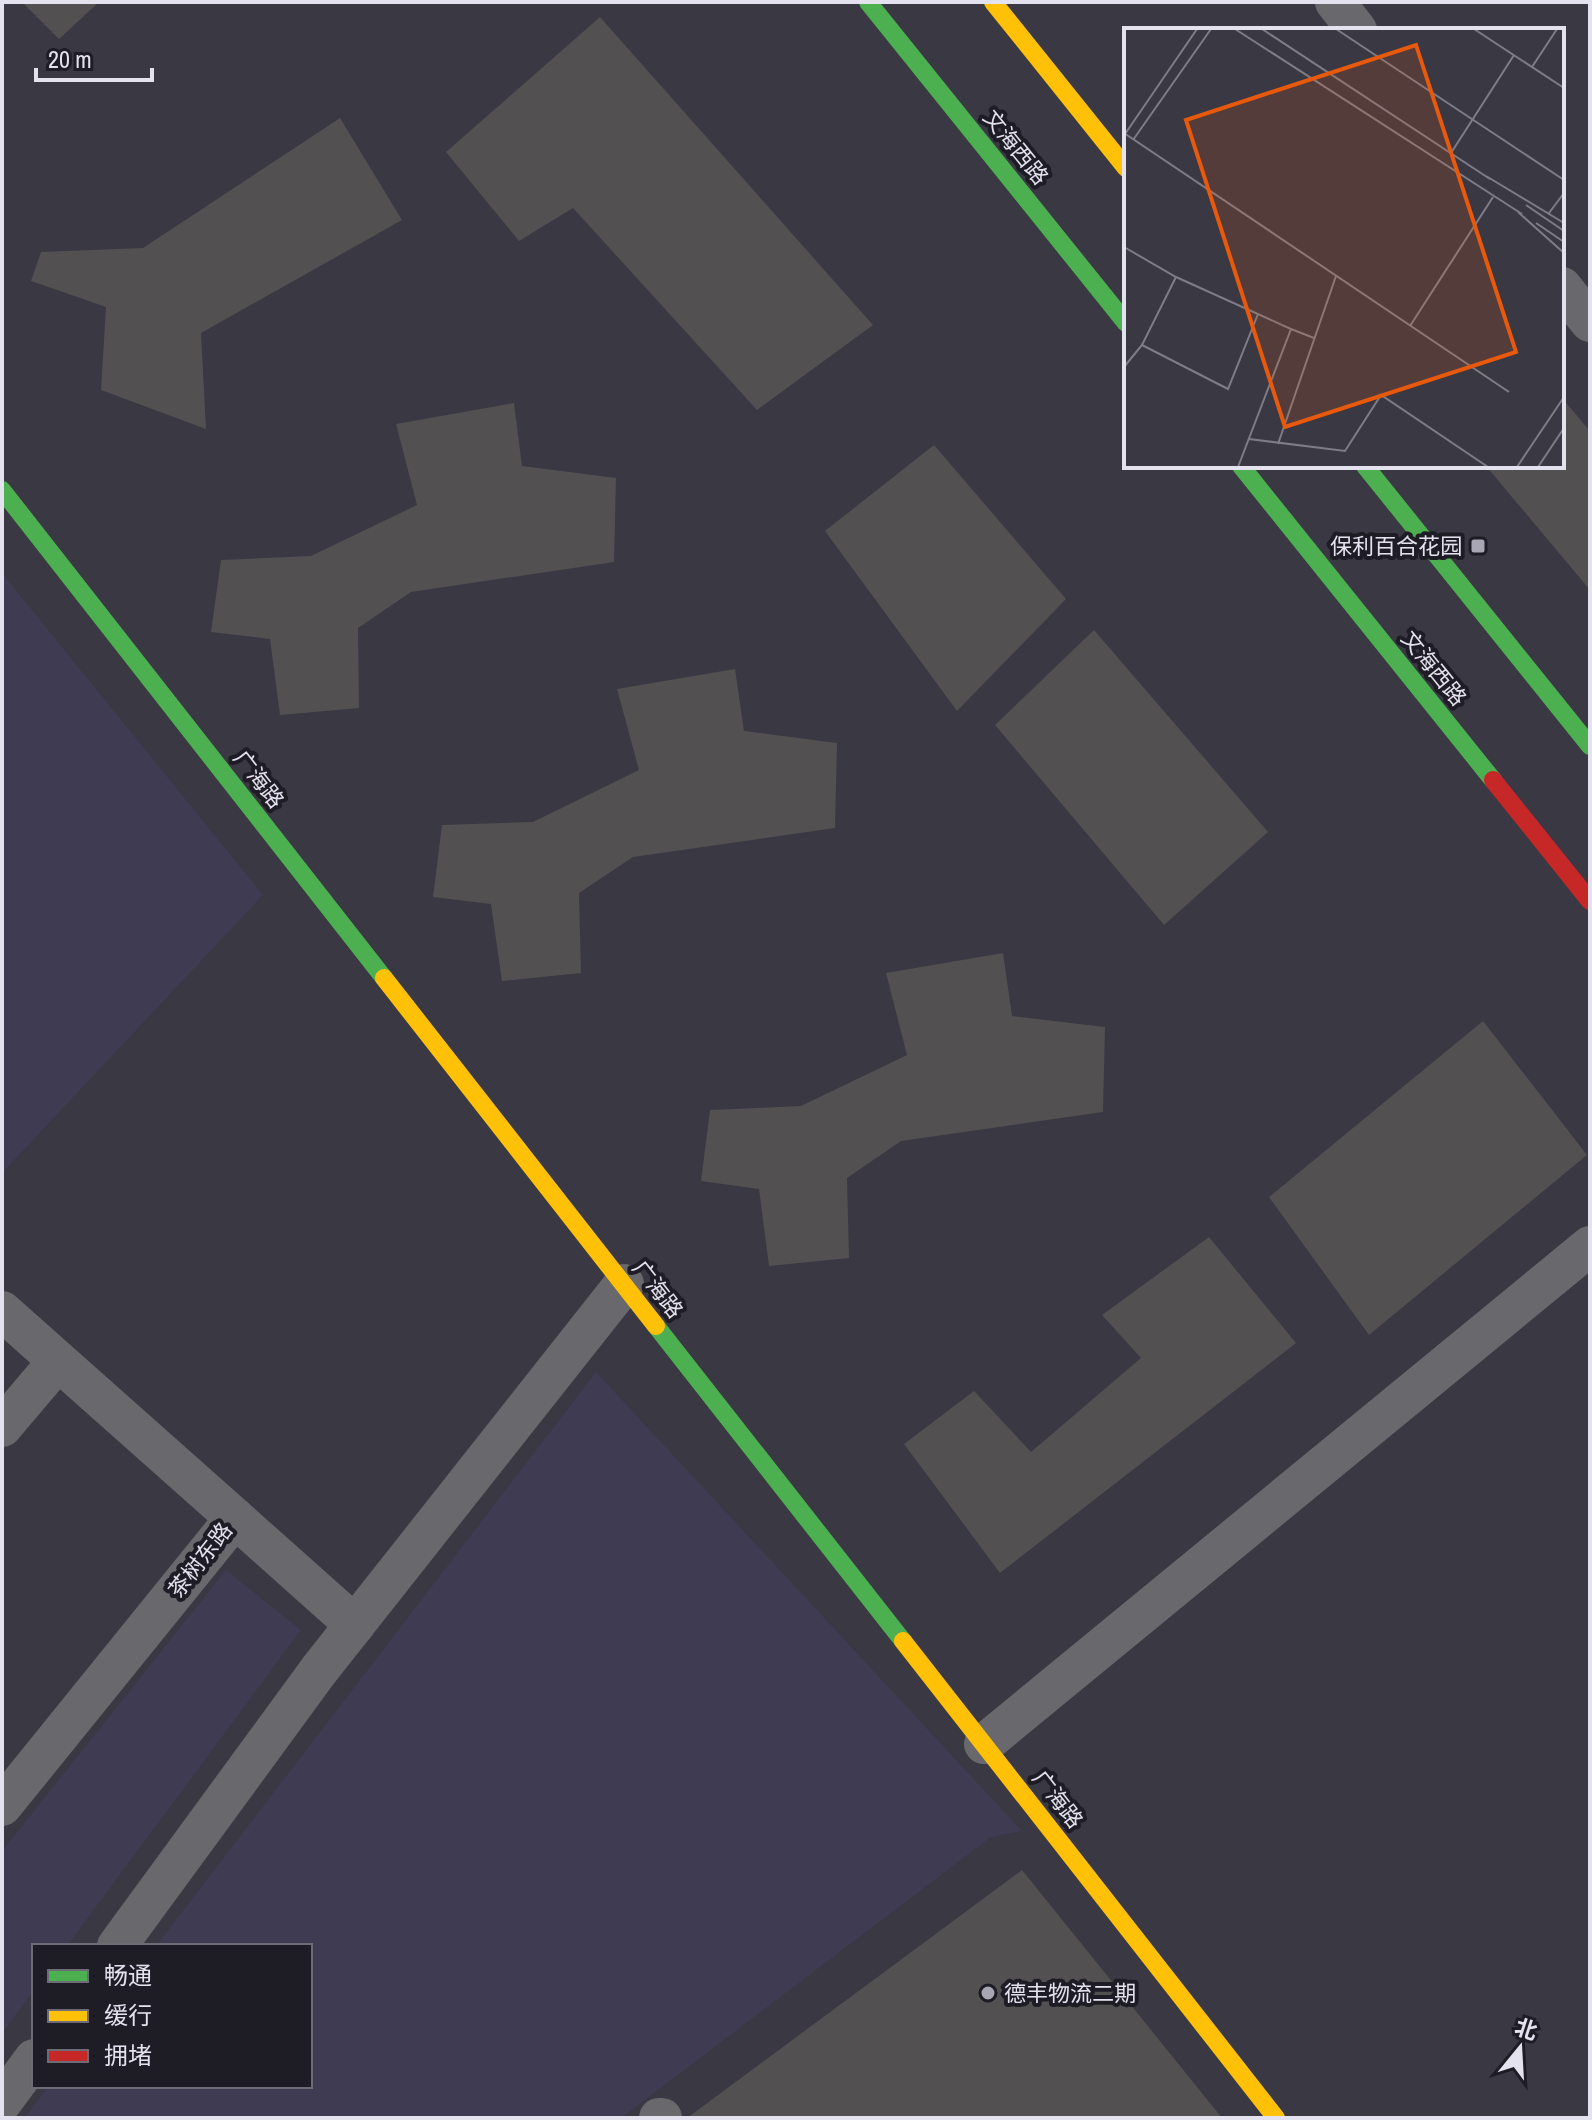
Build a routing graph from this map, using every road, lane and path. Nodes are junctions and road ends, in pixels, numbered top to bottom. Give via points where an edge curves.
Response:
1 (868, 2) edge
2 (993, 2) edge
3 (1335, 2) edge
4 (1355, 28) edge
5 (1124, 166) edge
6 (1564, 290) edge
7 (1124, 321) edge
8 (1590, 322) edge
9 (1243, 468) edge
10 (1367, 468) edge
11 (2, 490) edge
12 (1590, 744) edge
13 (1590, 901) edge
14 (1590, 1246) edge
15 (624, 1284) junction
16 (2, 1311) edge
17 (58, 1361) junction
18 (2, 1427) edge
19 (235, 1518) junction
20 (355, 1625) junction
21 (984, 1744) junction
22 (2, 1806) edge
23 (118, 1944) edge
24 (32, 2062) edge
25 (2, 2102) edge
26 (1276, 2118) edge

1 - 7 street, 文海西路
2 - 5 street
3 - 4 street
6 - 8 street
9 - 13 street, 文海西路
10 - 12 street
11 - 15 street, 广海路
14 - 21 street
15 - 20 street
15 - 21 street, 广海路
16 - 17 street, 茶树东路
17 - 18 street
17 - 19 street, 茶树东路
19 - 20 street
19 - 22 street, 茶树东路
20 - 23 street
21 - 26 street, 广海路
24 - 25 street

